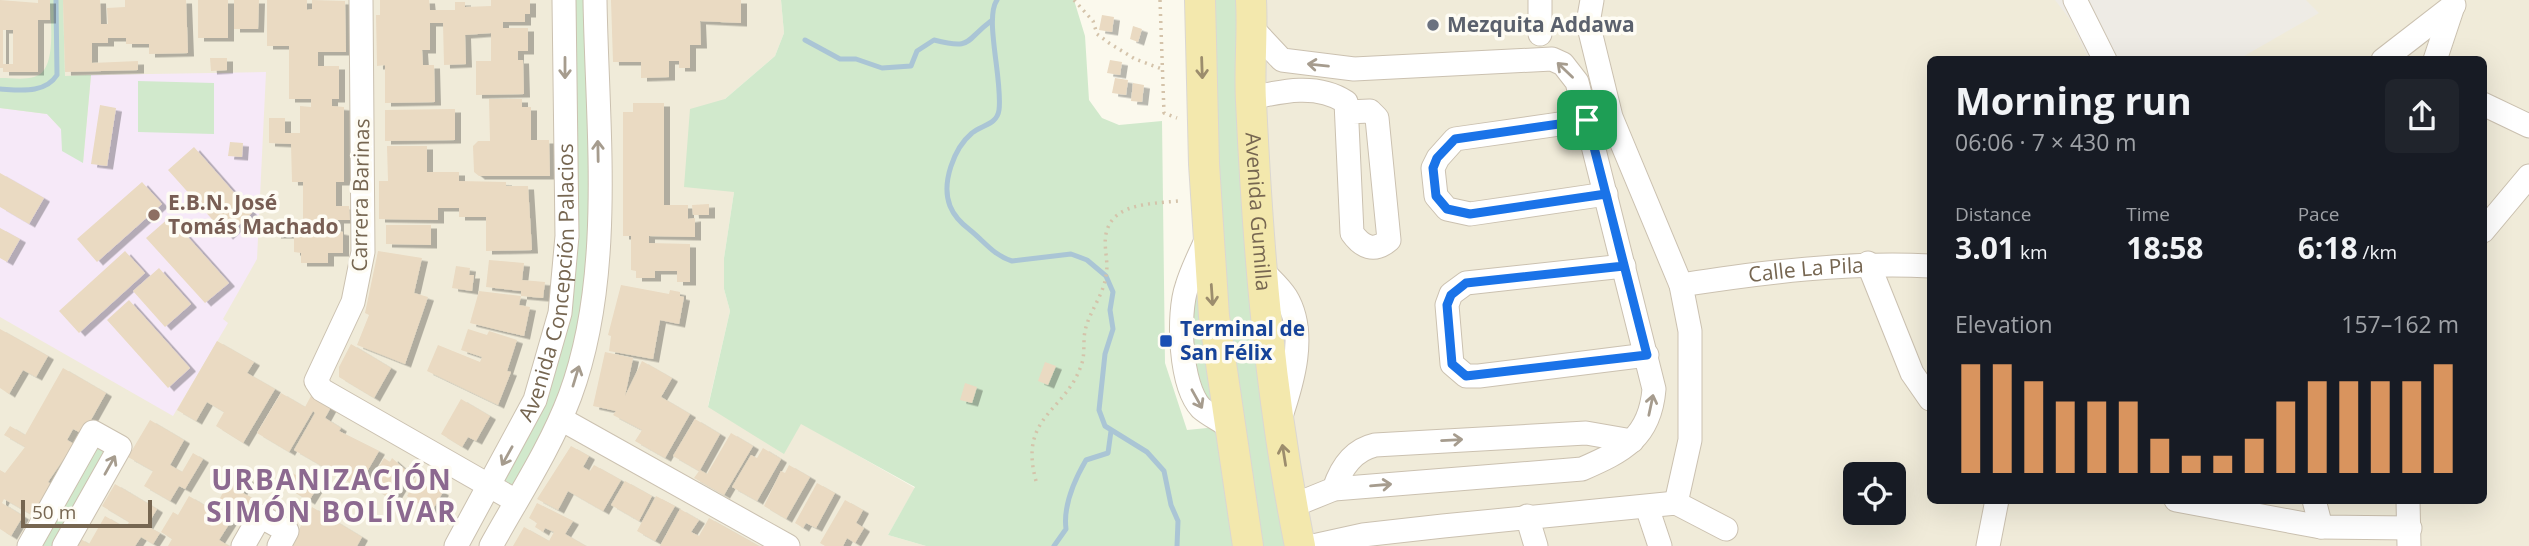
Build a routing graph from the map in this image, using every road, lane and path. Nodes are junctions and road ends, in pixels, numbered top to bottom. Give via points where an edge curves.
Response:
1 (361, 0) edge
2 (564, 0) edge
3 (595, 0) edge
4 (1074, 0) edge
5 (1160, 0) edge
6 (1200, 0) edge
7 (1540, 0) edge
8 (1592, 0) edge
9 (2076, 0) edge
10 (2455, 3) edge
11 (1252, 14) edge
12 (1540, 34) dead end
13 (2103, 56) edge
14 (2388, 56) edge
15 (2436, 56) edge
16 (1162, 69) junction
17 (1354, 69) junction
18 (1251, 97) junction
19 (2487, 106) edge
20 (1347, 107) junction
21 (1177, 118) dead end
22 (1587, 120) junction
23 (2529, 126) edge
24 (2529, 176) edge
25 (1606, 194) junction
26 (1179, 201) dead end
27 (2487, 226) edge
28 (1868, 263) junction
29 (1624, 266) junction
30 (1927, 266) edge
31 (1681, 285) junction
32 (1647, 355) junction
33 (1927, 395) edge
34 (561, 419) junction
35 (1632, 441) junction
36 (1036, 481) dead end
37 (490, 485) junction
38 (1334, 489) junction
39 (516, 501) junction
40 (1676, 503) junction
41 (1996, 504) edge
42 (2197, 504) edge
43 (2316, 504) edge
44 (2408, 504) edge
45 (1292, 506) junction
46 (1647, 507) junction
47 (1527, 516) junction
48 (2321, 527) junction
49 (1726, 529) dead end
50 (1443, 536) edge
51 (2409, 537) edge
52 (29, 546) edge
53 (64, 546) edge
54 (243, 546) edge
55 (278, 546) edge
56 (456, 546) edge
57 (491, 546) edge
58 (788, 546) edge
59 (1248, 546) edge
60 (1300, 546) edge
61 (1313, 546) edge
62 (1536, 546) edge
63 (1660, 546) edge
64 (1988, 546) edge

1 - 37 street, Carrera Barinas via 363,252 354,302 316,381 322,390
2 -> 37 street, Avenida Concepción Palacios via 564,290 535,400
34 -> 3 street, Avenida Concepción Palacios via 586,343 598,254
4 - 16 path via 1093,21 1097,34 1135,59
5 - 16 path
6 -> 59 main road via 1214,316
7 - 12 street
8 - 31 street via 1588,23 1611,117
9 - 13 street
10 - 14 street
10 - 15 street
17 -> 11 street via 1282,60
11 - 18 main road, Avenida Gumilla
16 - 21 path via 1164,113
17 - 20 street
22 -> 17 street via 1577,82 1563,64 1552,60
18 - 20 street via 1283,90 1318,90 1336,95
45 -> 18 main road, Avenida Gumilla via 1261,269
19 - 23 street
20 - 20 street via 1352,233 1368,248 1383,246 1389,240 1377,118 1370,111
22 - 25 street
22 - 25 street via 1455,139 1433,168 1436,196 1447,209 1470,214
24 - 27 street
25 - 29 street
26 - 36 path via 1142,205 1114,218 1106,233 1107,272 1085,329 1082,363 1064,394 1043,417 1030,447
28 - 30 street, Calle La Pila
28 - 31 street, Calle La Pila via 1770,271
28 - 33 street via 1912,373
29 - 32 street
29 - 32 street via 1466,283 1451,295 1447,305 1452,364 1466,376 1479,376
31 - 40 street via 1690,331 1690,440
35 -> 32 street via 1644,428 1652,406 1654,389
34 - 39 street, Avenida Concepción Palacios
34 - 58 street
38 -> 35 street via 1582,469
38 -> 35 street via 1350,458 1375,444 1587,433
37 - 39 street
37 - 56 street, Avenida Concepción Palacios
38 - 45 street
39 - 57 street, Avenida Concepción Palacios
40 - 46 street
40 - 49 street
41 - 64 street
42 - 48 street
43 - 48 street
44 - 51 street
45 - 60 main road, Avenida Gumilla
46 - 47 street
46 - 63 street
47 - 50 street
47 - 62 street
48 - 51 street
50 - 61 street via 1363,535
53 -> 52 street via 120,447 93,432
54 - 55 street via 260,516 287,531

